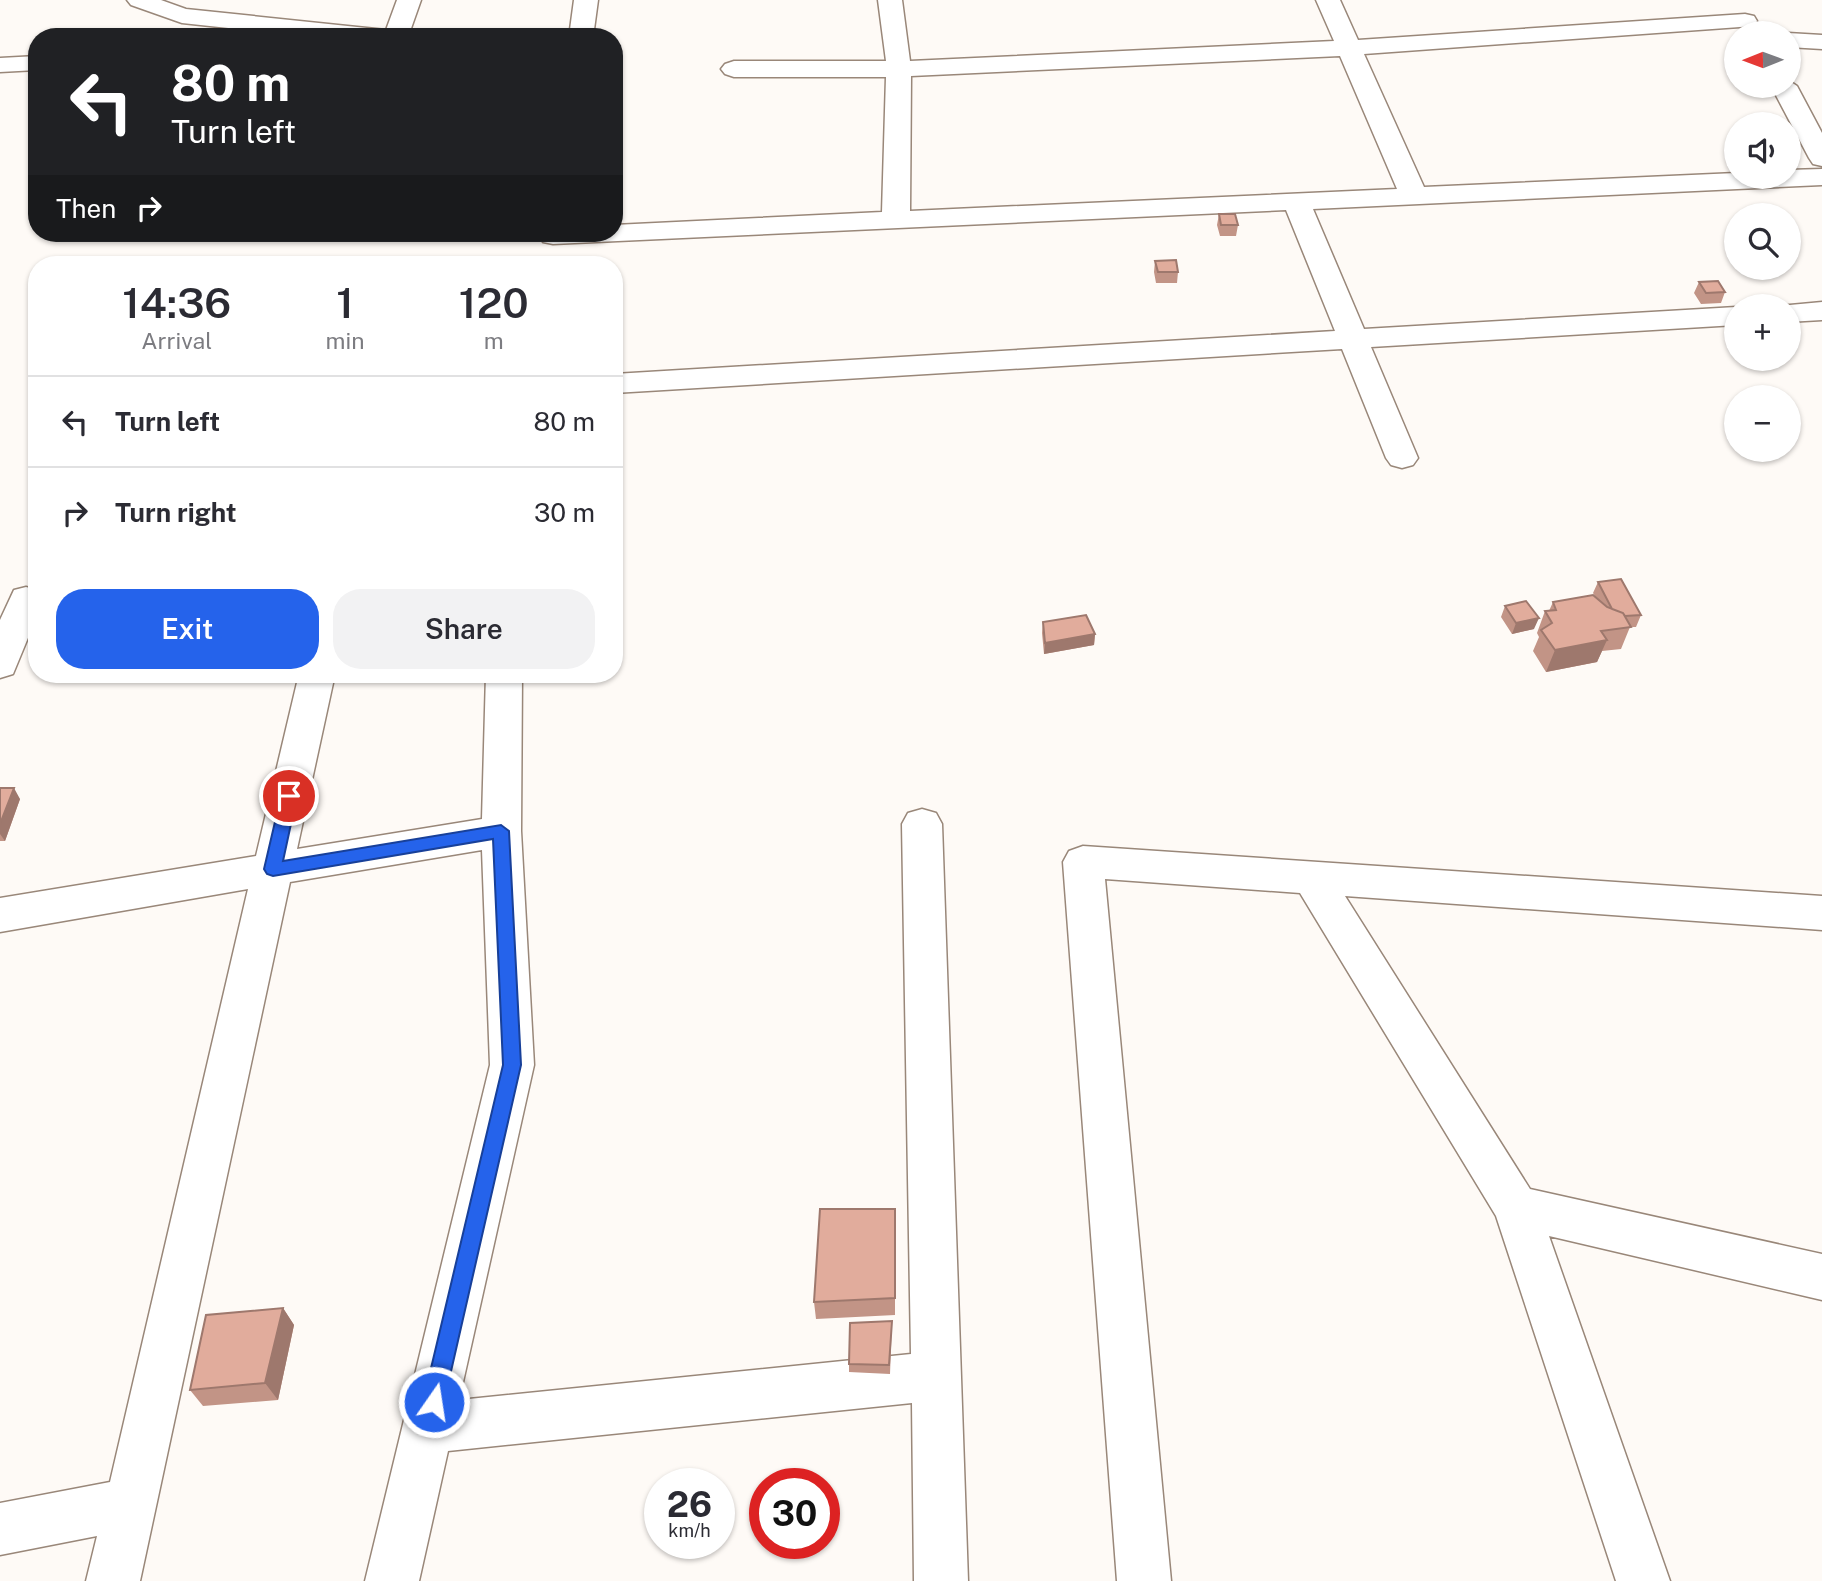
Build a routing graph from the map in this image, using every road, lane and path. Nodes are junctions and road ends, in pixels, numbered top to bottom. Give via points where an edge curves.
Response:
1 (139, 0) edge
2 (216, 0) edge
3 (409, 0) edge
4 (586, 0) edge
5 (890, 0) edge
6 (1328, 0) edge
7 (1728, 0) edge
8 (182, 16) junction
9 (1745, 21) edge
10 (299, 28) edge
11 (399, 28) edge
12 (582, 28) edge
13 (1724, 28) edge
14 (1801, 41) edge
15 (1822, 42) edge
16 (1349, 48) junction
17 (28, 63) edge
18 (0, 65) edge
19 (734, 69) dead end
20 (899, 69) junction
21 (1790, 98) edge
22 (1822, 158) edge
23 (1822, 177) edge
24 (1414, 196) junction
25 (1296, 201) junction
26 (896, 218) junction
27 (623, 239) edge
28 (578, 242) edge
29 (552, 244) edge
30 (1822, 311) edge
31 (1801, 312) edge
32 (1724, 317) edge
33 (1352, 337) junction
34 (623, 383) edge
35 (1402, 458) dead end
36 (21, 600) edge
37 (0, 665) edge
38 (315, 683) edge
39 (504, 683) edge
40 (922, 824) dead end
41 (501, 831) junction
42 (273, 869) junction
43 (1311, 877) junction
44 (1822, 913) edge
45 (0, 915) edge
46 (1516, 1208) junction
47 (1822, 1277) edge
48 (935, 1376) junction
49 (428, 1428) junction
50 (129, 1504) junction
51 (0, 1529) edge
52 (113, 1581) edge
53 (392, 1581) edge
54 (941, 1581) edge
55 (1144, 1581) edge
56 (1643, 1581) edge

1 - 8 street
2 - 8 street
3 - 11 street
4 - 12 street
5 - 20 street
6 - 16 street
7 - 9 street
8 - 10 street
13 - 16 street
14 - 15 street
16 - 20 street
16 - 24 street
17 - 18 street
19 - 20 street
20 - 26 street
21 - 22 street
23 - 24 street
24 - 25 street
25 - 26 street
25 - 33 street
26 - 27 street
28 - 29 street
30 - 31 street
32 - 33 street
33 - 34 street
33 - 35 street
36 - 37 street
38 - 42 street
39 - 41 street
40 - 48 street
41 - 42 street
41 - 49 street via 512,1065
42 - 45 street
42 - 50 street
43 - 44 street
43 - 46 street
43 - 55 street via 1083,862
46 - 47 street
46 - 56 street
48 - 49 street
48 - 54 street
49 - 53 street
50 - 51 street
50 - 52 street

